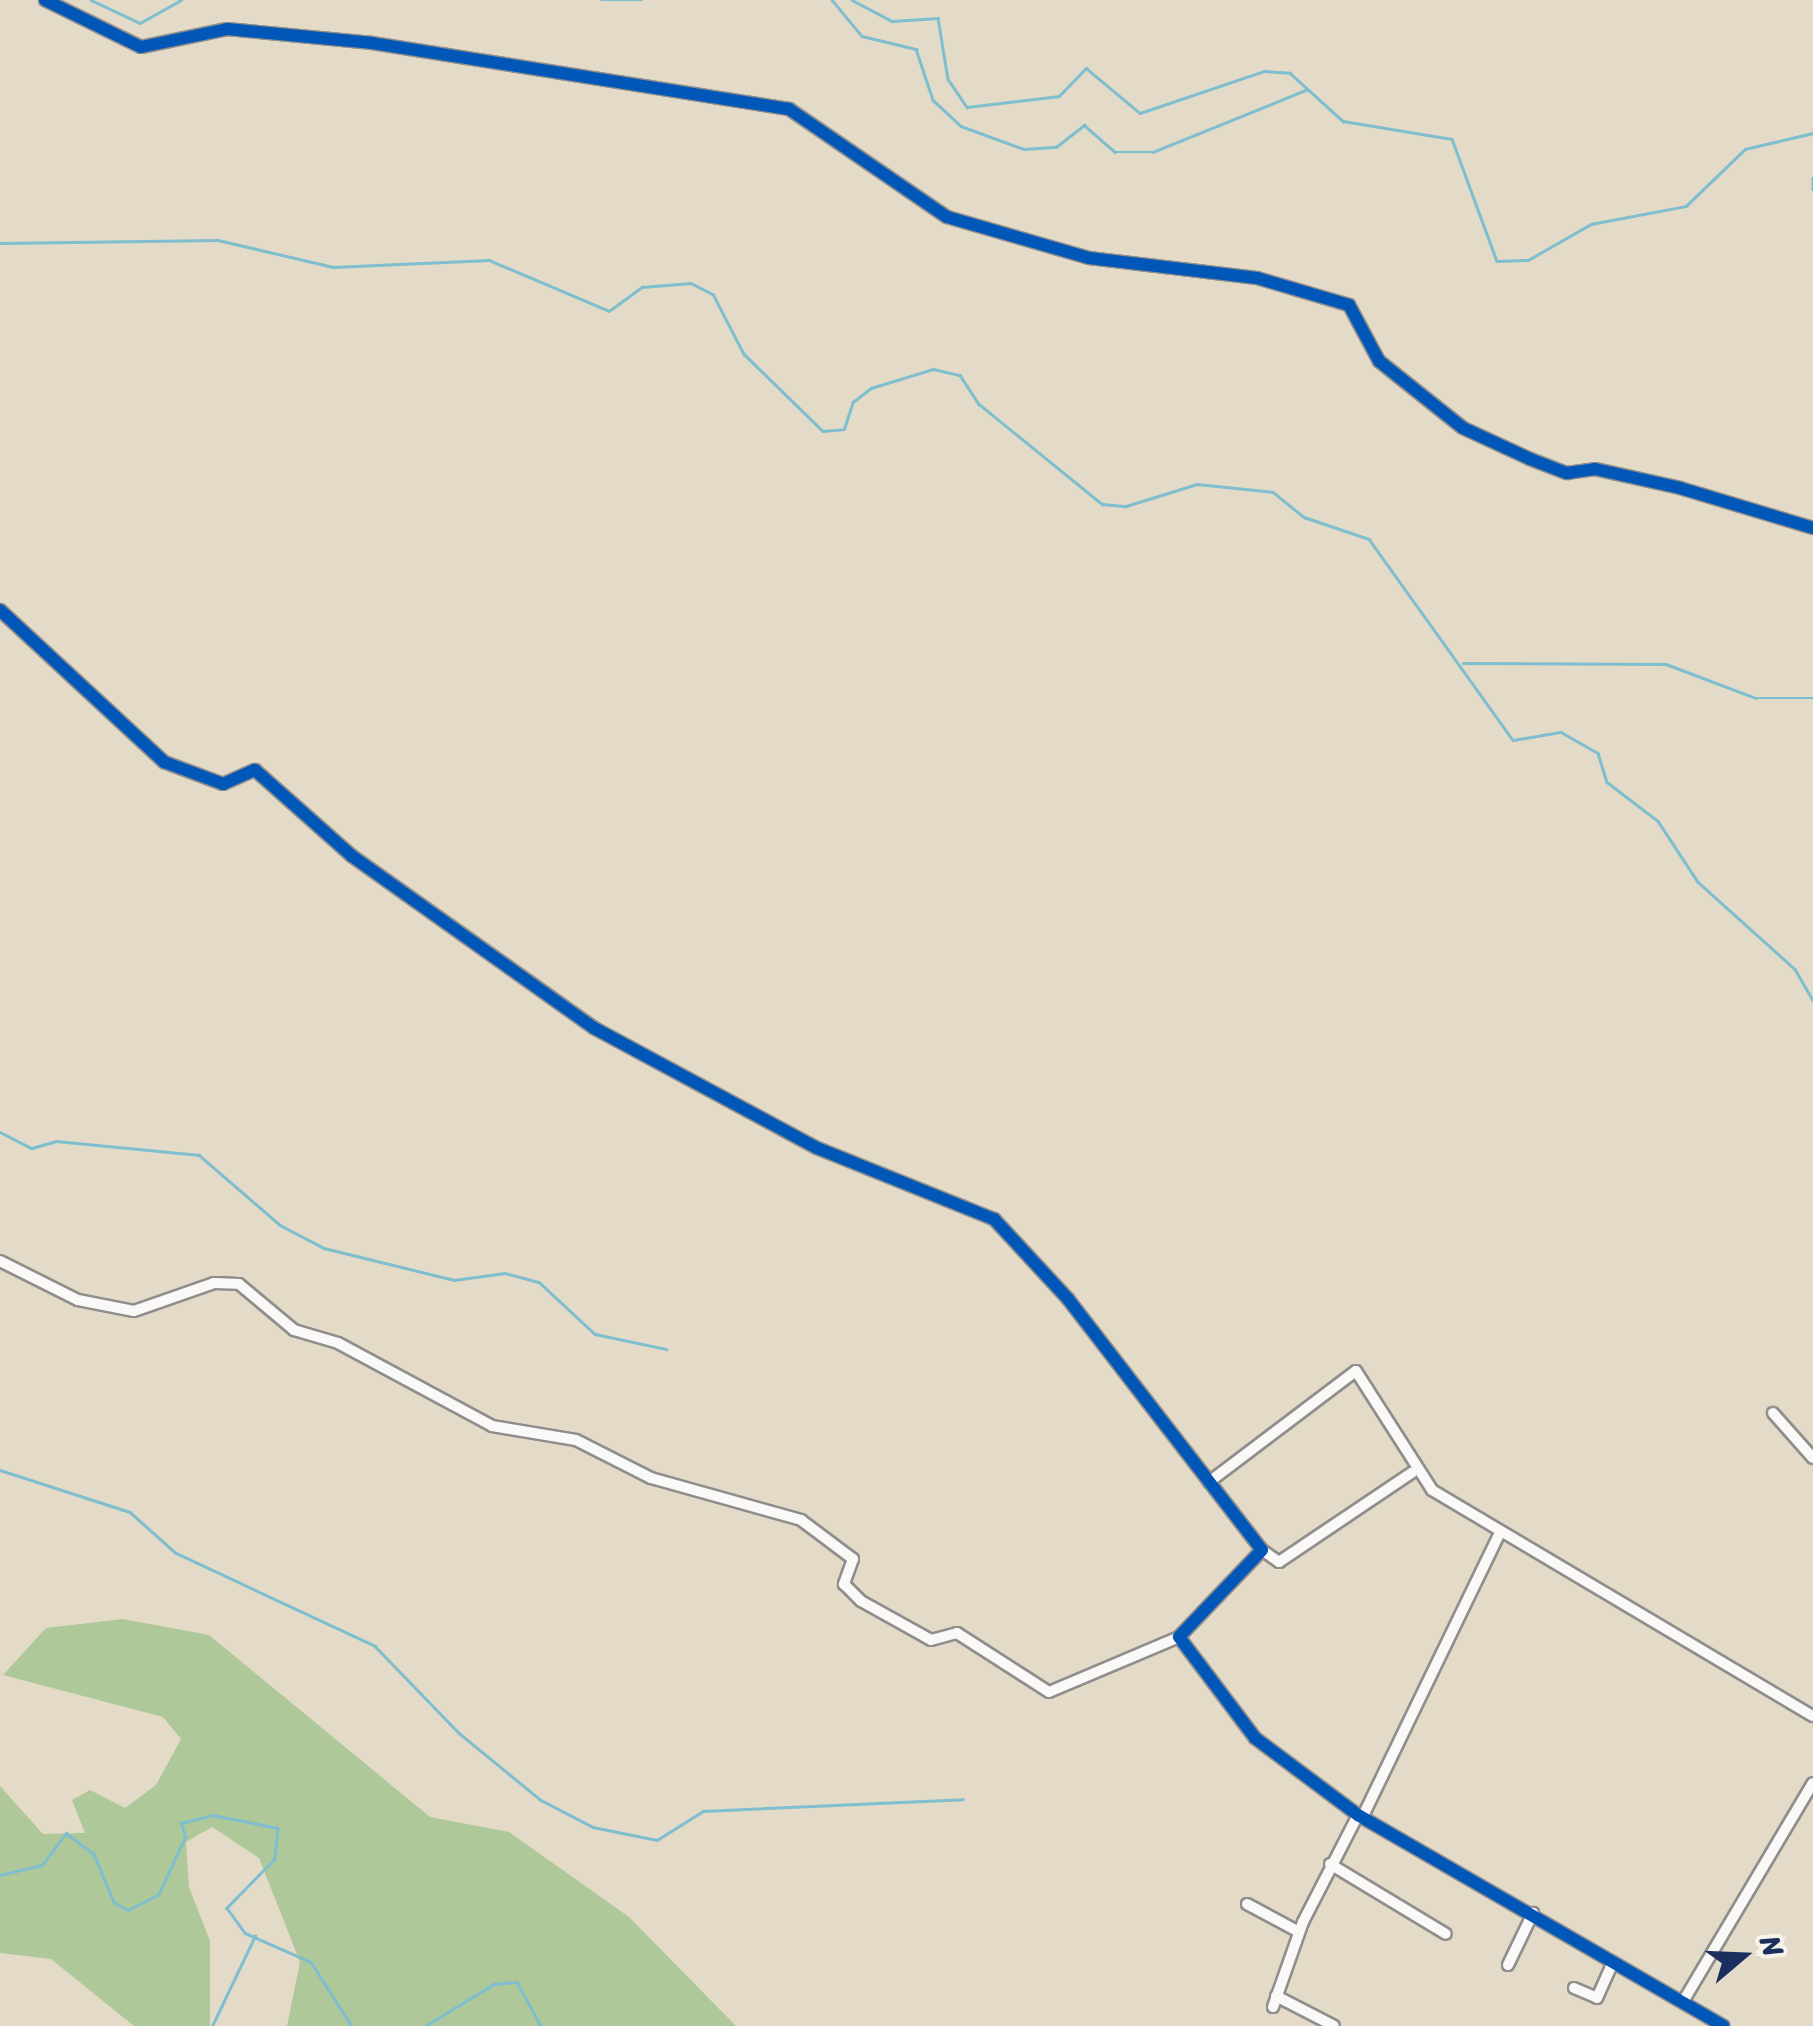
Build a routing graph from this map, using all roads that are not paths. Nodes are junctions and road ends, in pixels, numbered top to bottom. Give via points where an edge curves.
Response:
1 (45, 0) edge
2 (1813, 528) edge
3 (0, 610) edge
4 (0, 1262) edge
5 (1773, 1413) dead end
6 (1813, 1458) edge
7 (1412, 1472) junction
8 (1209, 1482) junction
9 (1499, 1534) junction
10 (1262, 1550) junction
11 (1179, 1637) junction
12 (1813, 1716) edge
13 (1813, 1784) edge
14 (1360, 1816) junction
15 (1330, 1864) junction
16 (1247, 1904) dead end
17 (1533, 1913) junction
18 (1299, 1932) junction
19 (1446, 1934) dead end
20 (1613, 1962) junction
21 (1508, 1965) dead end
22 (1574, 1988) dead end
23 (1684, 2000) junction
24 (1334, 2026) edge
25 (1724, 2026) edge

1 - 2 street via 142,47 227,29 372,43 789,110 947,217 1089,258 1257,278 1349,305 1379,361 1463,428 1566,474 1595,469
3 - 8 street via 164,762 223,784 255,770 438,922 594,1028 817,1148 994,1219
4 - 11 street via 78,1300 134,1311 214,1283 239,1284 294,1330 338,1343 492,1426 576,1440 651,1478 801,1520 853,1559 844,1584 861,1601 932,1640 957,1633 1049,1692
5 - 6 street
7 - 8 street via 1351,1370
7 - 9 street
7 - 10 street via 1279,1562
8 - 10 street
9 - 12 street via 1617,1593
9 - 14 street
10 - 11 street
11 - 14 street via 1265,1748
13 - 23 street
14 - 15 street
14 - 17 street
15 - 18 street
15 - 19 street
16 - 18 street
17 - 20 street
17 - 21 street
18 - 24 street via 1274,2001
20 - 22 street via 1596,1998
20 - 23 street
23 - 25 street

